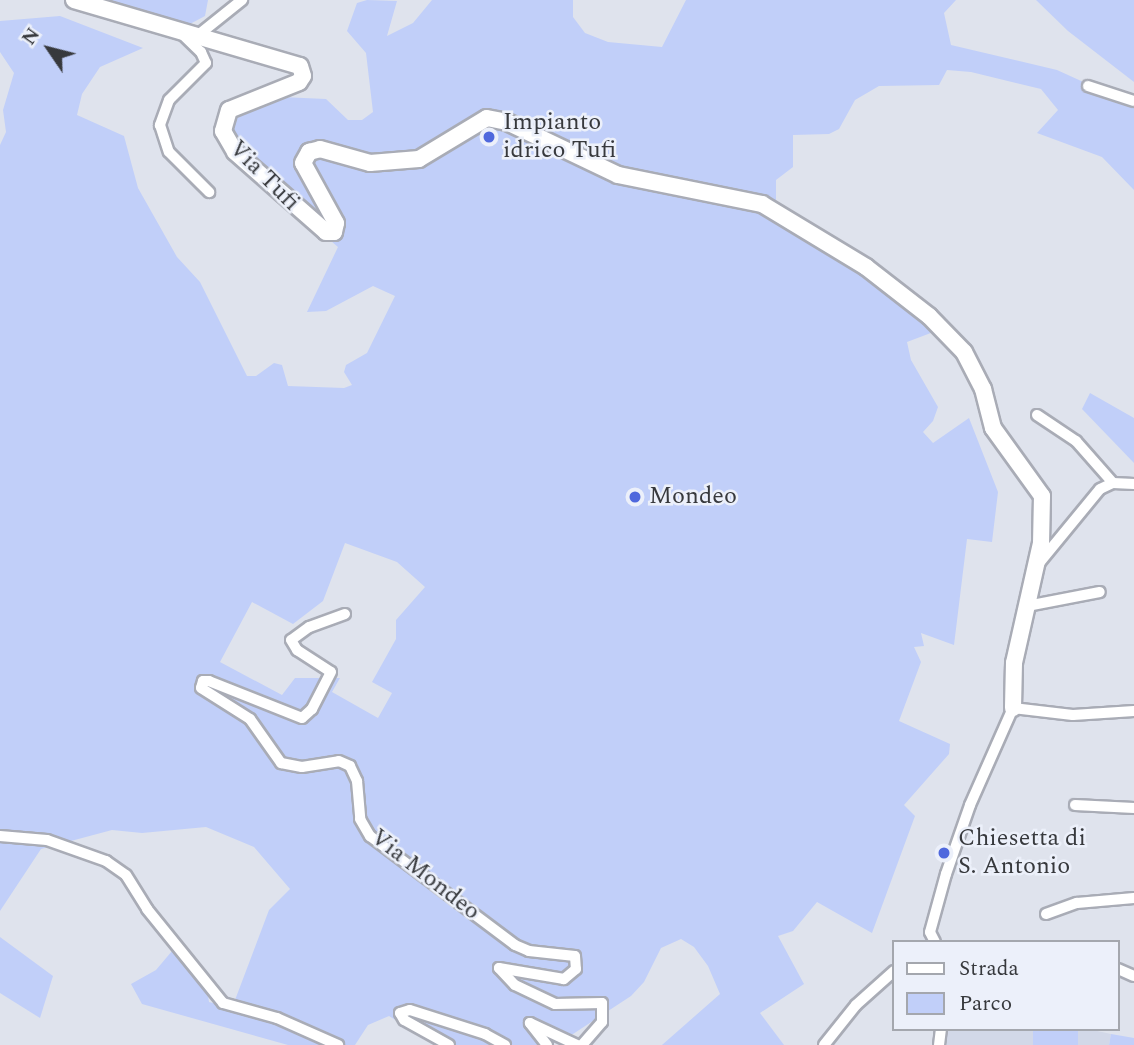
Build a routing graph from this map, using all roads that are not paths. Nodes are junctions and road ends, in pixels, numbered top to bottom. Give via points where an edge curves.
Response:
1 (74, 0) edge
2 (242, 0) edge
3 (180, 31) junction
4 (197, 36) junction
5 (1088, 86) dead end
6 (1134, 101) edge
7 (209, 192) dead end
8 (1037, 415) dead end
9 (1113, 483) junction
10 (1134, 484) edge
11 (1037, 568) junction
12 (1100, 592) dead end
13 (1027, 606) junction
14 (345, 614) dead end
15 (1013, 708) junction
16 (1134, 711) edge
17 (1075, 805) dead end
18 (1134, 808) edge
19 (0, 836) edge
20 (1134, 898) edge
21 (1046, 914) dead end
22 (929, 939) edge
23 (892, 973) edge
24 (338, 1045) edge
25 (449, 1045) edge
26 (505, 1045) edge
27 (547, 1045) edge
28 (579, 1045) edge
29 (824, 1045) edge

1 - 3 street, Via Tufi
2 - 4 street
3 - 4 street, Via Tufi
3 - 7 street via 206,64 169,100 160,125 169,152
4 - 11 street, Via Tufi via 290,61 302,69 299,82 229,110 223,131 235,152 326,232 334,232 336,223 303,163 309,152 320,149 370,163 387,162 433,153 480,119 498,119 618,175 762,204 855,260 929,316 964,352 983,389 993,428 1038,488 1043,510
5 - 6 street
8 - 9 street via 1076,441
9 - 10 street
9 - 11 street via 1095,494
11 - 13 street
12 - 13 street
13 - 15 street via 1014,663
14 - 28 street, Via Mondeo via 309,627 291,640 297,650 331,672 312,709 302,718 209,681 203,681 201,688 250,719 281,763 302,767 340,761 350,766 358,781 360,820 370,836 515,944 529,951 575,956 577,966 565,979 499,968 515,985 555,1004 603,1004 602,1022
15 - 16 street via 1073,715
15 - 22 street via 970,805
17 - 18 street
19 - 24 street via 55,842 106,861 126,875 147,909 223,1003 278,1018
20 - 21 street via 1077,903
23 - 29 street via 862,999
25 - 26 street via 404,1020 400,1013 410,1010
27 - 28 street, Via Mondeo via 530,1023

